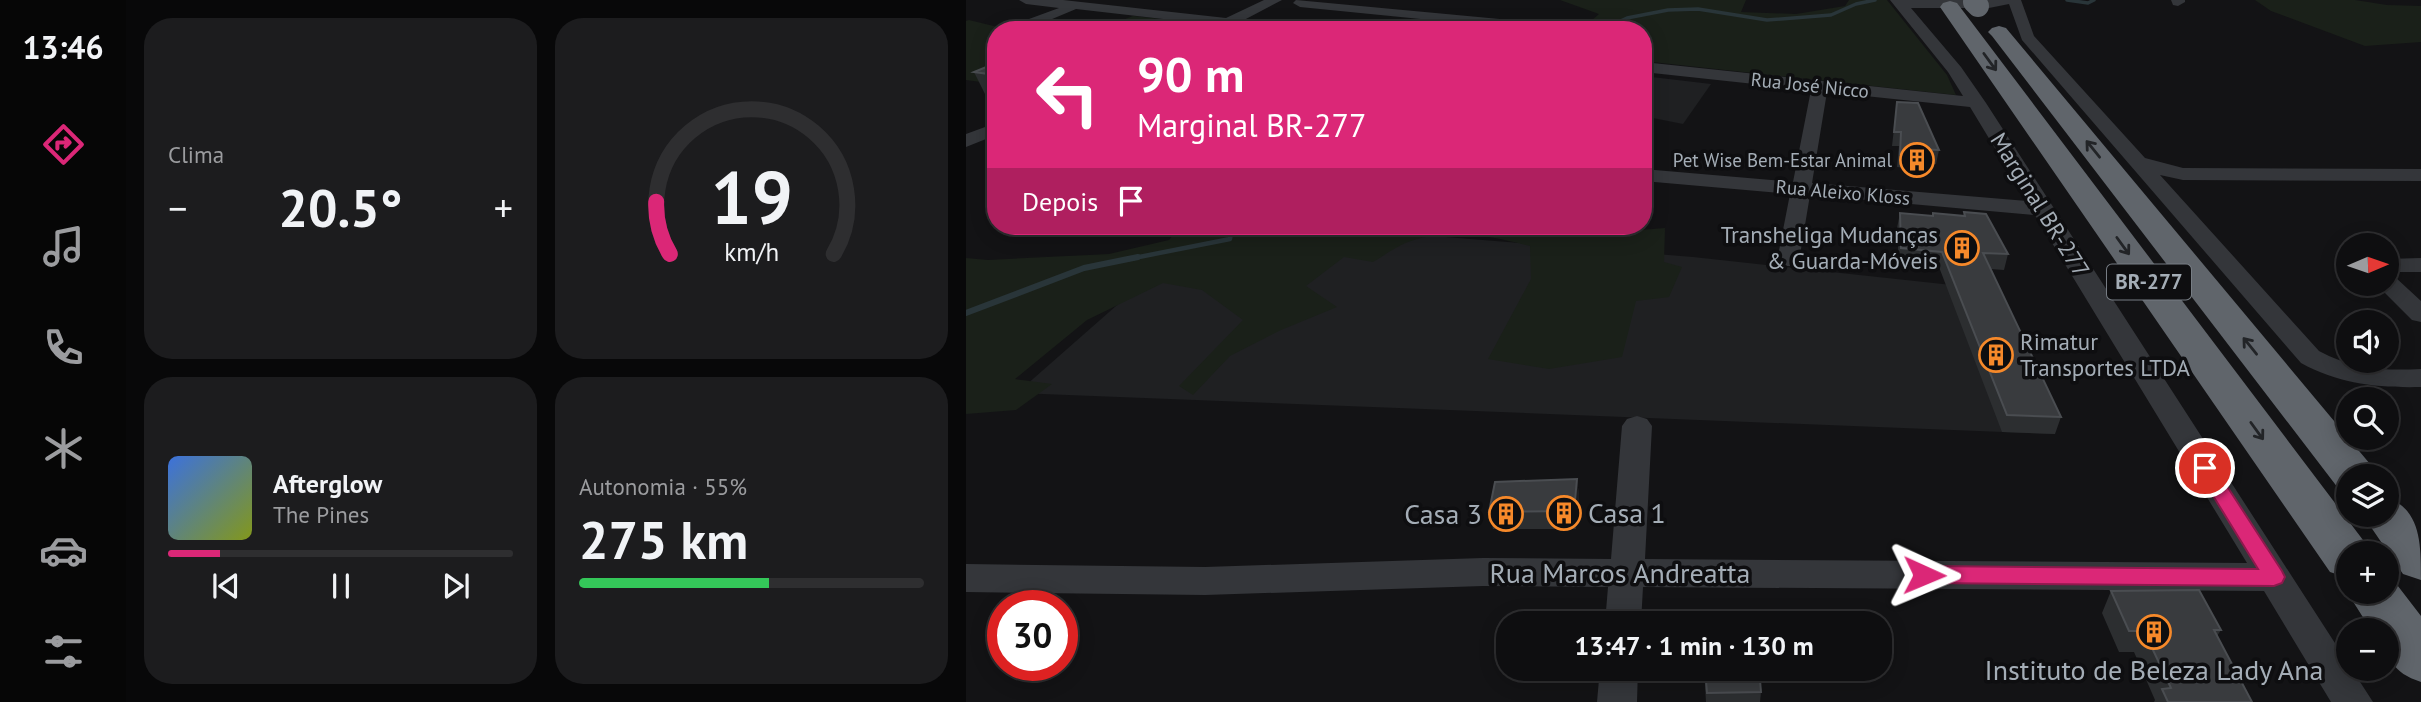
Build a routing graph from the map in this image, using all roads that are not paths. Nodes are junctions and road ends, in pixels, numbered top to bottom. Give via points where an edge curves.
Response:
1 (1026, 0) edge
2 (1275, 0) edge
3 (1433, 0) edge
4 (2014, 0) edge
5 (1898, 2) edge
6 (1968, 2) edge
7 (1083, 3) edge
8 (1300, 3) dead end
9 (1406, 14) junction
10 (1386, 19) junction
11 (1036, 21) edge
12 (1220, 21) edge
13 (1230, 21) edge
14 (1379, 21) edge
15 (1479, 21) edge
16 (1652, 68) edge
17 (1820, 86) junction
18 (1977, 103) junction
19 (2136, 161) junction
20 (2421, 175) edge
21 (1652, 176) edge
22 (1802, 189) junction
23 (2140, 208) junction
24 (2043, 209) junction
25 (1788, 261) dead end
26 (2421, 265) edge
27 (2399, 270) edge
28 (2399, 285) edge
29 (2421, 314) edge
30 (2421, 379) edge
31 (1637, 426) dead end
32 (2344, 464) edge
33 (2395, 527) edge
34 (2336, 541) edge
35 (2421, 560) edge
36 (1628, 573) junction
37 (2274, 577) junction
38 (966, 578) edge
39 (2382, 604) edge
40 (1624, 611) edge
41 (2421, 658) edge
42 (1618, 681) edge
43 (1617, 702) edge
44 (2353, 702) edge

1 - 7 street
2 - 13 street
3 - 9 street
4 - 19 street via 2027,37
5 - 6 street via 1994,4
5 - 18 street, Marginal BR-277 via 1948,59
23 -> 6 highway, BR-277
6 -> 34 highway, BR-277
7 - 11 street
7 - 12 street
8 - 10 street
9 - 10 street
9 - 15 street
10 - 14 street
16 - 17 street, Rua José Nicco
17 - 18 street, Rua José Nicco
17 - 22 street
18 - 24 street, Marginal BR-277
19 - 20 street via 2183,174
19 - 23 highway
19 - 30 street via 2310,357 2354,377
21 - 22 street, Rua Aleixo Kloss
22 - 24 street, Rua Aleixo Kloss
22 - 25 street
32 -> 23 highway, BR-277
24 - 37 street, Marginal BR-277
26 - 27 street
28 - 29 street
31 - 36 street
33 - 35 highway
36 - 37 street, Rua Marcos Andreatta
36 - 38 street, Rua Marcos Andreatta via 1453,572 1205,581
36 - 40 street
37 - 44 street, Marginal BR-277
39 - 41 highway
42 - 43 street

